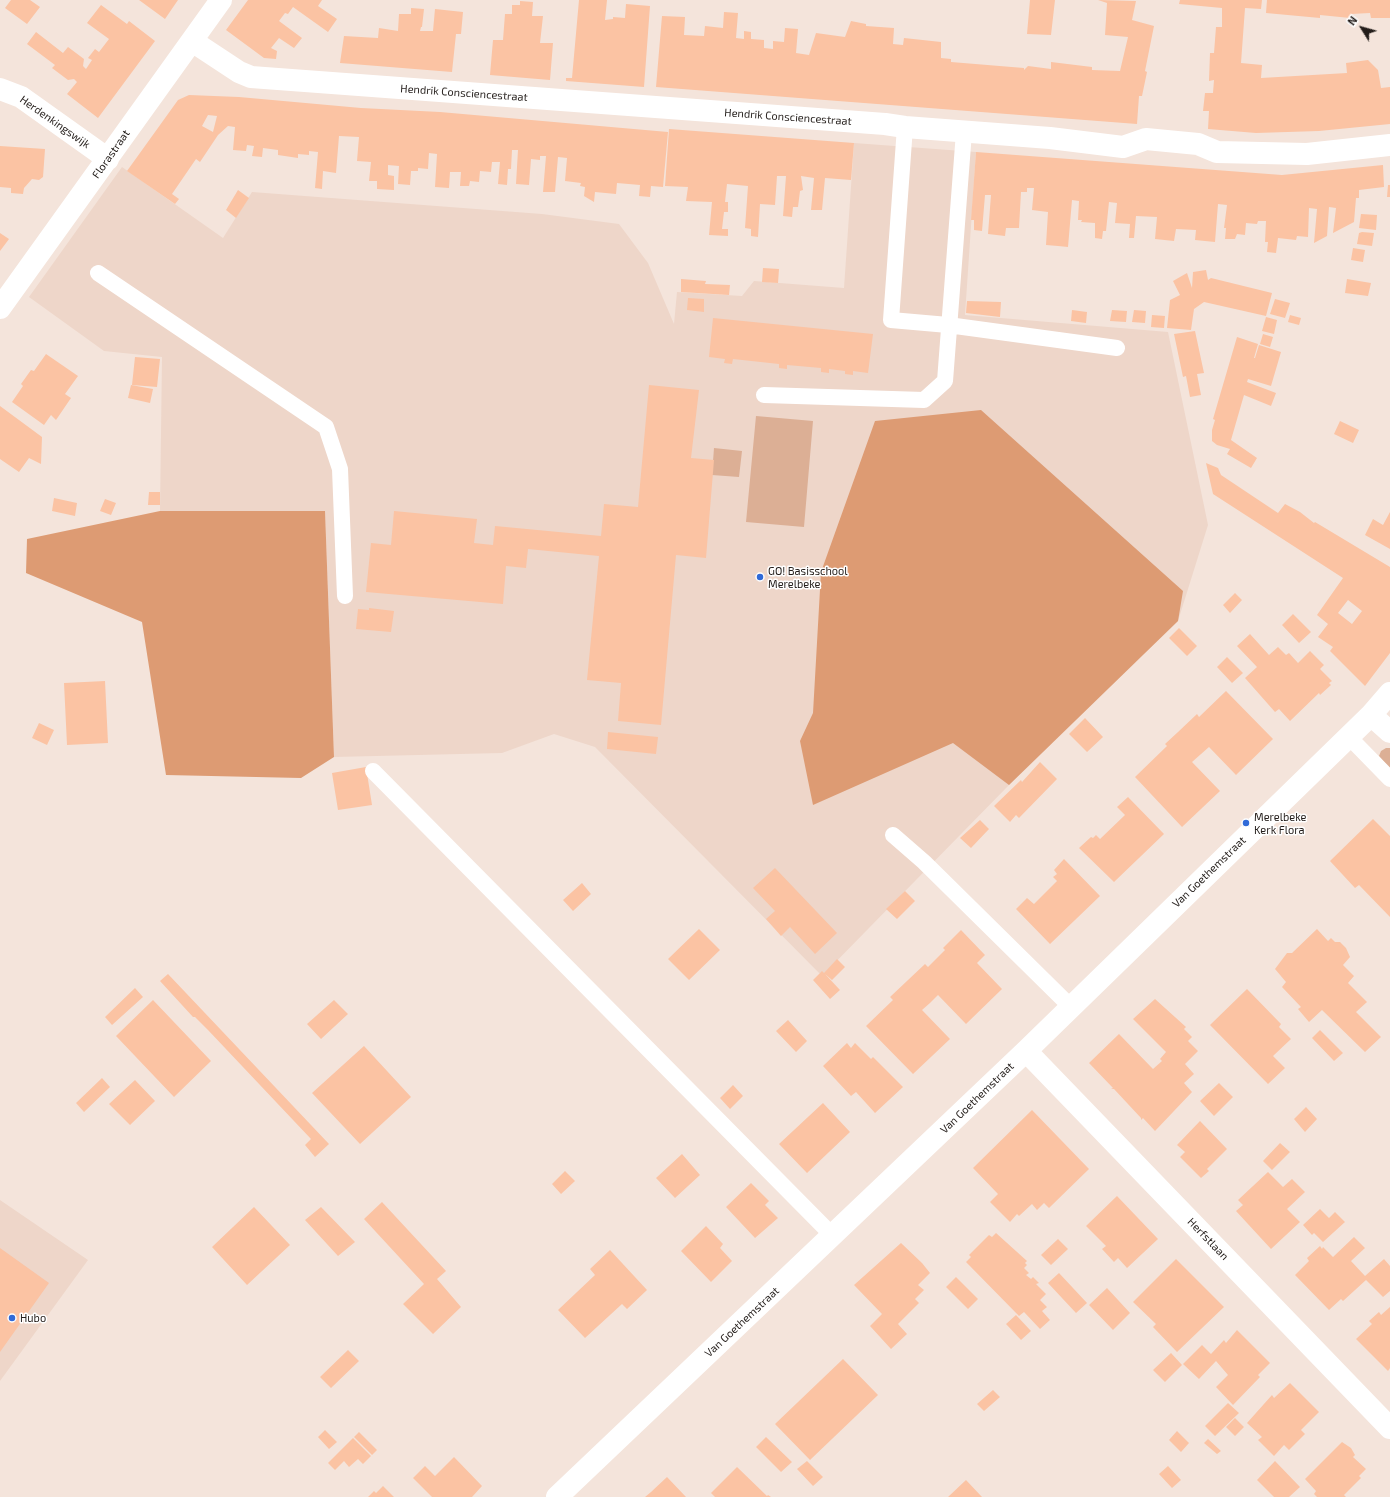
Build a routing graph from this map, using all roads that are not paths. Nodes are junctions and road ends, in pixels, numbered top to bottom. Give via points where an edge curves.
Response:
1 (221, 0) edge
2 (192, 41) junction
3 (0, 89) edge
4 (905, 127) junction
5 (964, 132) junction
6 (1390, 145) edge
7 (108, 159) junction
8 (98, 273) dead end
9 (0, 308) edge
10 (948, 325) junction
11 (1117, 348) dead end
12 (764, 395) dead end
13 (344, 596) dead end
14 (1390, 693) edge
15 (1371, 715) junction
16 (1390, 732) edge
17 (1349, 737) junction
18 (374, 771) dead end
19 (1390, 779) edge
20 (893, 835) dead end
21 (1071, 1007) junction
22 (1026, 1051) junction
23 (833, 1236) junction
24 (1390, 1428) edge
25 (557, 1497) edge

1 - 2 street, Florastraat
2 - 4 street, Hendrik Consciencestraat via 251,77
2 - 7 street, Florastraat
3 - 7 street, Herdenkingswijk via 21,97
4 - 5 street, Hendrik Consciencestraat
4 - 10 lane via 891,320
5 - 6 street, Hendrik Consciencestraat via 1050,138 1123,147 1146,139 1198,144 1218,152 1283,154 1307,154
5 - 10 lane
7 - 9 street, Florastraat
8 - 13 lane via 326,427 340,469
10 - 11 lane
10 - 12 lane via 945,381 924,400
14 - 15 street, Van Goethemstraat
15 - 16 street
15 - 17 street, Van Goethemstraat
17 - 19 lane
17 - 21 street, Van Goethemstraat
18 - 23 lane
20 - 21 lane via 924,862
21 - 22 street, Van Goethemstraat
22 - 23 street, Van Goethemstraat
22 - 24 street, Herfstlaan
23 - 25 street, Van Goethemstraat

